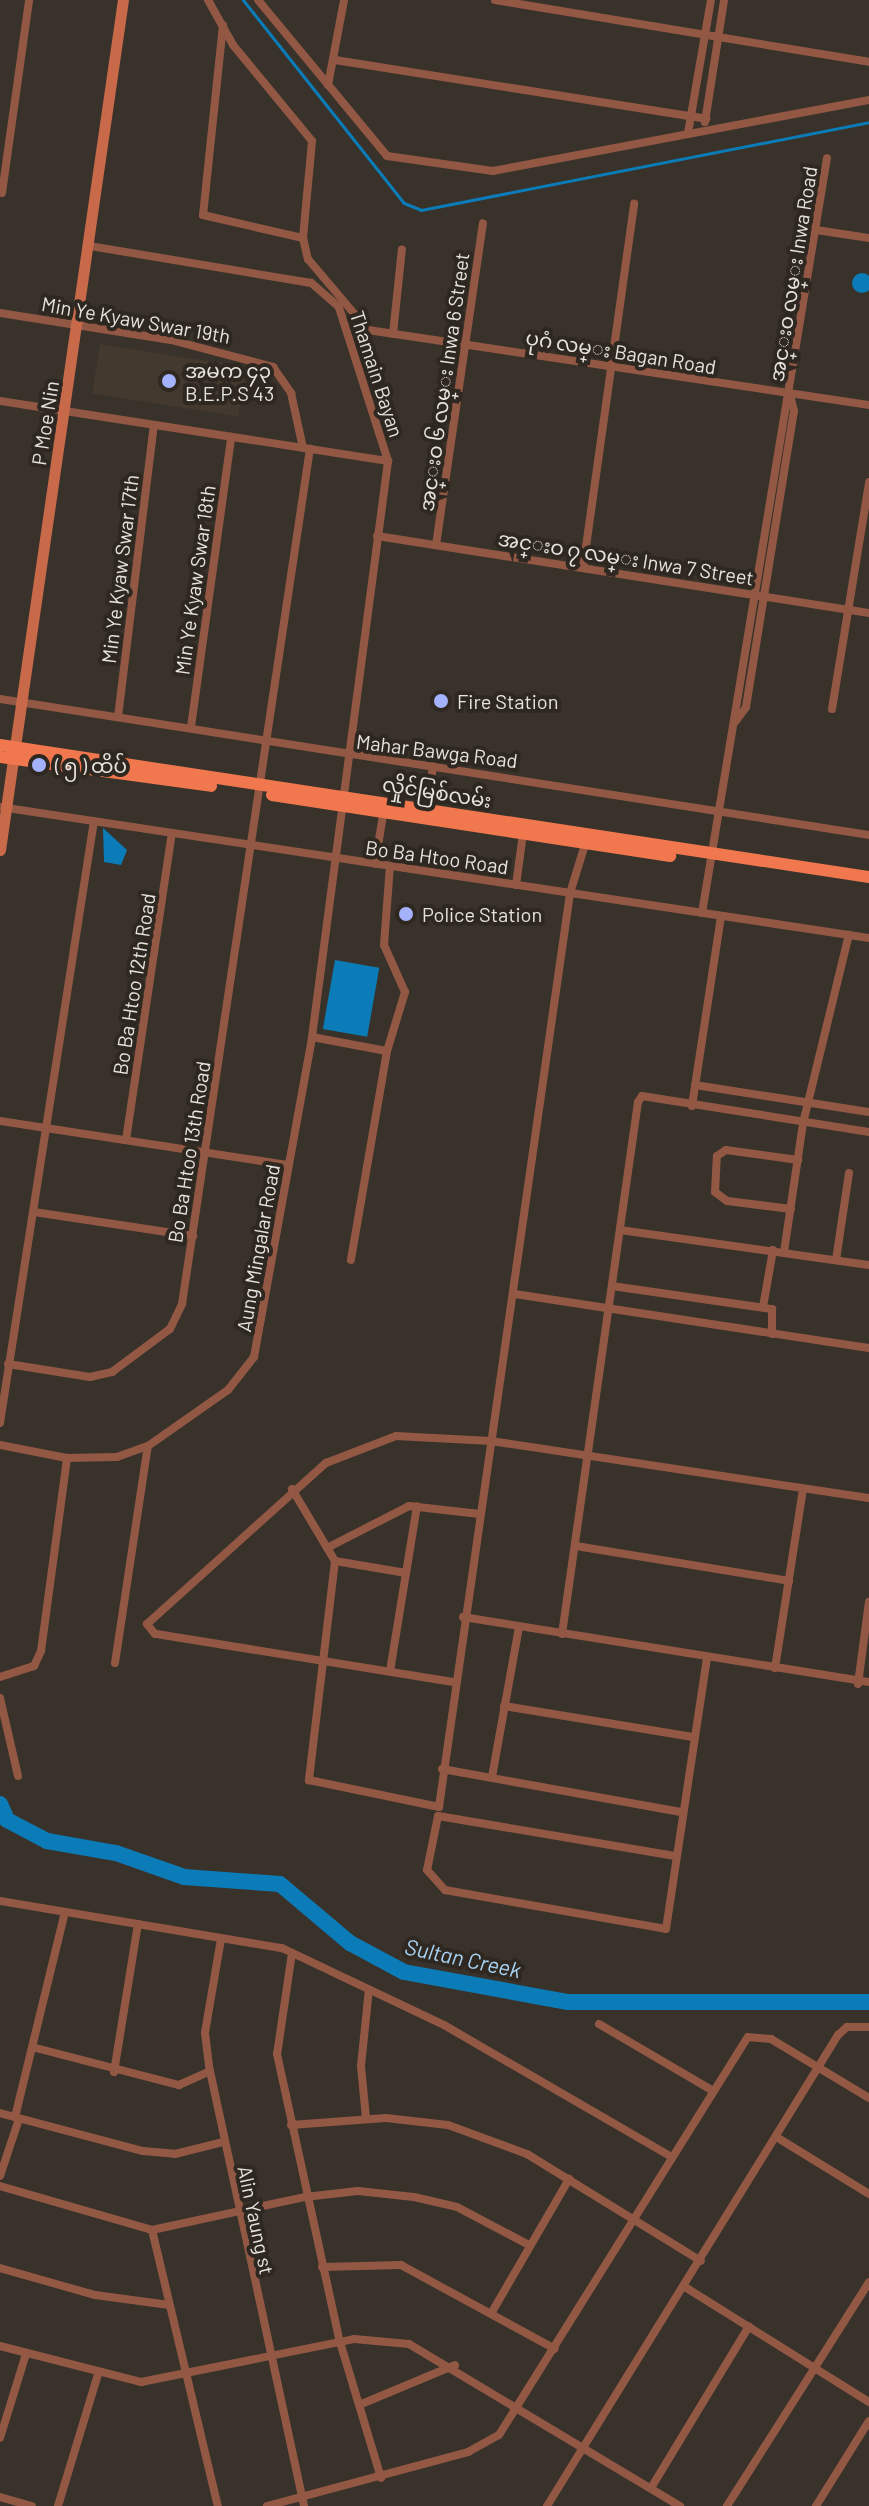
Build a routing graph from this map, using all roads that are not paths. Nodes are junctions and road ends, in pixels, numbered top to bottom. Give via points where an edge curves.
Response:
1 (29, 0) edge
2 (123, 0) edge
3 (208, 0) edge
4 (258, 0) edge
5 (344, 0) edge
6 (495, 0) edge
7 (711, 0) edge
8 (724, 0) edge
9 (224, 22) junction
10 (705, 35) junction
11 (719, 37) junction
12 (335, 60) junction
13 (869, 62) edge
14 (328, 85) junction
15 (869, 100) edge
16 (691, 117) junction
17 (706, 119) junction
18 (704, 130) junction
19 (688, 133) junction
20 (4, 144) edge
21 (827, 158) dead end
22 (2, 193) edge
23 (634, 204) dead end
24 (483, 223) dead end
25 (816, 230) junction
26 (303, 238) junction
27 (869, 238) edge
28 (89, 246) junction
29 (402, 249) dead end
30 (0, 313) edge
31 (78, 324) junction
32 (393, 334) junction
33 (466, 345) junction
34 (610, 365) junction
35 (790, 395) junction
36 (0, 401) edge
37 (869, 405) edge
38 (66, 411) junction
39 (154, 425) junction
40 (231, 437) junction
41 (306, 448) junction
42 (388, 461) junction
43 (869, 482) edge
44 (377, 536) junction
45 (436, 545) junction
46 (583, 568) junction
47 (758, 594) junction
48 (849, 609) junction
49 (869, 613) edge
50 (0, 699) edge
51 (17, 701) junction
52 (832, 709) dead end
53 (118, 717) junction
54 (191, 727) junction
55 (263, 742) junction
56 (5, 752) edge
57 (347, 755) junction
58 (433, 766) junction
59 (256, 793) junction
60 (341, 802) junction
61 (3, 807) edge
62 (384, 808) junction
63 (427, 810) junction
64 (719, 813) junction
65 (94, 821) junction
66 (172, 833) junction
67 (523, 834) junction
68 (869, 835) edge
69 (587, 839) junction
70 (250, 845) junction
71 (0, 850) edge
72 (334, 858) junction
73 (710, 858) junction
74 (375, 864) junction
75 (390, 866) junction
76 (869, 877) edge
77 (869, 884) edge
78 (516, 885) junction
79 (570, 893) junction
80 (702, 913) junction
81 (721, 916) junction
82 (849, 935) junction
83 (869, 938) edge
84 (312, 1037) junction
85 (387, 1051) junction
86 (695, 1085) junction
87 (809, 1101) junction
88 (692, 1106) junction
89 (869, 1112) edge
90 (0, 1121) edge
91 (803, 1123) junction
92 (49, 1128) junction
93 (869, 1132) edge
94 (126, 1140) junction
95 (206, 1153) junction
96 (798, 1160) junction
97 (289, 1165) junction
98 (849, 1173) dead end
99 (791, 1209) junction
100 (34, 1212) junction
101 (620, 1230) junction
102 (193, 1236) junction
103 (773, 1250) junction
104 (784, 1252) junction
105 (351, 1260) dead end
106 (836, 1260) junction
107 (869, 1265) edge
108 (612, 1286) junction
109 (515, 1294) junction
110 (609, 1306) junction
111 (763, 1307) junction
112 (772, 1334) junction
113 (869, 1348) edge
114 (8, 1364) junction
115 (0, 1423) edge
116 (491, 1441) junction
117 (0, 1445) edge
118 (148, 1446) junction
119 (590, 1456) junction
120 (67, 1458) junction
121 (292, 1489) junction
122 (803, 1489) junction
123 (869, 1498) edge
124 (417, 1506) junction
125 (480, 1514) junction
126 (576, 1546) junction
127 (327, 1548) junction
128 (335, 1561) junction
129 (406, 1573) junction
130 (789, 1581) junction
131 (869, 1602) edge
132 (463, 1617) junction
133 (519, 1627) junction
134 (562, 1634) junction
135 (707, 1657) junction
136 (328, 1662) junction
137 (115, 1663) dead end
138 (775, 1668) junction
139 (390, 1671) junction
140 (0, 1677) edge
141 (453, 1682) junction
142 (869, 1682) edge
143 (858, 1684) junction
144 (0, 1698) edge
145 (504, 1706) junction
146 (694, 1737) junction
147 (442, 1769) junction
148 (18, 1776) dead end
149 (492, 1777) junction
150 (438, 1811) junction
151 (682, 1812) junction
152 (675, 1856) junction
153 (0, 1901) edge
154 (65, 1912) junction
155 (138, 1924) junction
156 (221, 1939) junction
157 (292, 1953) junction
158 (369, 1989) junction
159 (599, 2024) dead end
160 (869, 2027) edge
161 (32, 2047) junction
162 (820, 2068) junction
163 (210, 2071) junction
164 (114, 2072) junction
165 (713, 2091) junction
166 (869, 2098) edge
167 (0, 2113) edge
168 (17, 2118) junction
169 (366, 2118) junction
170 (291, 2125) junction
171 (778, 2138) junction
172 (223, 2142) junction
173 (672, 2157) junction
174 (0, 2176) edge
175 (569, 2179) junction
176 (0, 2186) edge
177 (869, 2194) edge
178 (305, 2197) junction
179 (237, 2213) junction
180 (633, 2219) junction
181 (152, 2230) junction
182 (529, 2245) junction
183 (701, 2261) junction
184 (322, 2267) junction
185 (0, 2268) edge
186 (869, 2282) edge
187 (685, 2287) junction
188 (169, 2305) junction
189 (492, 2312) junction
190 (749, 2326) junction
191 (340, 2342) junction
192 (0, 2346) edge
193 (555, 2349) junction
194 (26, 2354) junction
195 (271, 2357) junction
196 (455, 2365) junction
197 (814, 2368) junction
198 (98, 2374) junction
199 (186, 2377) junction
200 (869, 2402) edge
201 (359, 2405) junction
202 (520, 2406) junction
203 (869, 2421) edge
204 (0, 2438) edge
205 (584, 2446) junction
206 (381, 2478) junction
207 (651, 2488) junction
208 (0, 2497) edge
209 (303, 2502) edge
210 (32, 2506) edge
211 (58, 2506) edge
212 (218, 2506) edge
213 (267, 2506) edge
214 (547, 2506) edge
215 (680, 2506) edge
216 (727, 2506) edge
217 (816, 2506) edge

1 - 20 street
2 - 28 street, P Moe Nin
3 - 9 street
4 - 14 street
5 - 12 street
6 - 10 street
7 - 10 street
8 - 11 street
9 - 26 street via 233,45 313,143
9 - 26 street via 203,215
10 - 11 street
10 - 16 street
11 - 13 street
11 - 17 street
12 - 14 street
12 - 16 street
14 - 19 street via 387,156 493,171
15 - 18 street
16 - 17 street
16 - 19 street
17 - 18 street
18 - 19 street
20 - 22 street
21 - 25 street, အင္းဝ လမ္း Inwa Road
23 - 34 street
24 - 33 street, အင္းဝ ၆ လမ္း Inwa 6 Street
25 - 27 street
25 - 35 street, အင္းဝ လမ္း Inwa Road
26 - 32 street, ပုဂံ လမ္း Bagan Road via 318,275 368,330
28 - 31 street, P Moe Nin
28 - 42 street, Thamain Bayan via 311,283 339,307
29 - 32 street
30 - 31 street, Min Ye Kyaw Swar 19th
31 - 38 street, P Moe Nin
31 - 41 street, Min Ye Kyaw Swar 19th via 240,354 273,367 291,393
32 - 33 street, ပုဂံ လမ္း Bagan Road
33 - 34 street, ပုဂံ လမ္း Bagan Road
33 - 45 street, အင္းဝ ၆ လမ္း Inwa 6 Street
34 - 35 street, ပုဂံ လမ္း Bagan Road
34 - 46 street
35 - 37 street, ပုဂံ လမ္း Bagan Road
35 - 47 street, အင္းဝ လမ္း Inwa Road via 794,411
36 - 38 street
38 - 39 street
38 - 51 street, P Moe Nin
39 - 40 street
39 - 53 street, Min Ye Kyaw Swar 17th
40 - 41 street
40 - 54 street, Min Ye Kyaw Swar 18th
41 - 42 street
41 - 55 street, Min Ye Kyaw Swar 19th
42 - 44 street, Thamain Bayan
43 - 48 street
44 - 45 street, အင္းဝ ၇ လမ္း Inwa 7 Street
44 - 57 street, Thamain Bayan
45 - 46 street, အင္းဝ ၇ လမ္း Inwa 7 Street
46 - 47 street, အင္းဝ ၇ လမ္း Inwa 7 Street
47 - 48 street, အင္းဝ ၇ လမ္း Inwa 7 Street
47 - 64 street, အင္းဝ လမ္း Inwa Road via 746,707 736,721
48 - 49 street, အင္းဝ ၇ လမ္း Inwa 7 Street
48 - 52 street
50 - 51 street, Mahar Bawga Road
51 - 53 street, Mahar Bawga Road
51 - 56 street, P Moe Nin
53 - 54 street, Mahar Bawga Road
54 - 55 street, Mahar Bawga Road
55 - 57 street, Mahar Bawga Road
55 - 59 street, Min Ye Kyaw Swar 19th
56 - 59 main road, လှိုင်မြစ်လမ်း
56 - 61 street, P Moe Nin
57 - 58 street, Mahar Bawga Road
57 - 60 street, Thamain Bayan
58 - 63 street
58 - 64 street, Mahar Bawga Road
59 - 60 main road, လှိုင်မြစ်လမ်း
59 - 70 street, Bo Ba Htoo 13th Road
60 - 62 main road, လှိုင်မြစ်လမ်း
60 - 72 street, Thamain Bayan
61 - 65 street, Bo Ba Htoo Road
61 - 71 street, P Moe Nin
62 - 63 main road, လှိုင်မြစ်လမ်း
62 - 67 main road, လှိုင်မြစ်လမ်း
62 - 74 street
63 - 69 main road, လှိုင်မြစ်လမ်း
64 - 68 street, Mahar Bawga Road
64 - 73 street, အင္းဝ လမ္း Inwa Road
65 - 66 street, Bo Ba Htoo Road
65 - 92 street
66 - 70 street, Bo Ba Htoo Road
66 - 94 street, Bo Ba Htoo 12th Road
67 - 69 main road, လှိုင်မြစ်လမ်း
67 - 78 street
69 - 73 main road, လှိုင်မြစ်လမ်း
69 - 79 street
70 - 72 street, Bo Ba Htoo Road
70 - 95 street, Bo Ba Htoo 13th Road
72 - 74 street, Bo Ba Htoo Road
72 - 84 street, Aung Mingalar Road
73 - 76 main road, လှိုင်မြစ်လမ်း
73 - 77 main road, လှိုင်မြစ်လမ်း
73 - 80 street, အင္းဝ လမ္း Inwa Road
74 - 75 street, Bo Ba Htoo Road
75 - 78 street, Bo Ba Htoo Road
75 - 85 street via 384,945 405,992
78 - 79 street, Bo Ba Htoo Road
79 - 80 street, Bo Ba Htoo Road
79 - 109 street
80 - 81 street, Bo Ba Htoo Road
81 - 82 street, Bo Ba Htoo Road
81 - 86 street
82 - 83 street, Bo Ba Htoo Road
82 - 87 street
84 - 85 street
84 - 97 street, Aung Mingalar Road
85 - 105 street
86 - 87 street
86 - 88 street
87 - 89 street
87 - 91 street
88 - 91 street
88 - 101 street via 642,1096 638,1102
90 - 92 street
91 - 93 street
91 - 96 street
92 - 94 street
92 - 100 street
94 - 95 street
95 - 97 street
95 - 102 street, Bo Ba Htoo 13th Road
96 - 99 street
96 - 99 street via 726,1150 717,1156 715,1192 727,1201
97 - 118 street, Aung Mingalar Road via 254,1357 228,1390
98 - 106 street
99 - 104 street
100 - 102 street
100 - 114 street
101 - 103 street
101 - 108 street
102 - 114 street, Bo Ba Htoo 13th Road via 182,1304 170,1329 140,1357 90,1377
103 - 104 street
103 - 111 street
104 - 106 street
106 - 107 street
108 - 110 street
108 - 111 street
109 - 110 street
109 - 116 street
110 - 112 street
110 - 119 street
111 - 112 street via 775,1312
112 - 113 street
114 - 115 street
116 - 119 street
116 - 121 street via 396,1436 326,1463
116 - 125 street
117 - 120 street, Aung Mingalar Road
118 - 120 street, Aung Mingalar Road via 117,1457
118 - 137 street
119 - 122 street
119 - 126 street
120 - 140 street via 45,1637 34,1666
121 - 127 street
121 - 136 street via 150,1617 148,1630
122 - 123 street
122 - 130 street
124 - 125 street
124 - 127 street
124 - 129 street
125 - 132 street
126 - 130 street
126 - 134 street
127 - 128 street
128 - 129 street
128 - 136 street
129 - 139 street
130 - 138 street
131 - 143 street
132 - 133 street
132 - 141 street
133 - 134 street
133 - 145 street
134 - 135 street
135 - 138 street
135 - 146 street
136 - 139 street
136 - 150 street via 309,1780
138 - 143 street
139 - 141 street
141 - 147 street
142 - 143 street
144 - 148 street
145 - 146 street
145 - 149 street
146 - 151 street
147 - 149 street
147 - 150 street
149 - 151 street
150 - 152 street
150 - 152 street via 427,1870 445,1890 666,1929
151 - 152 street
153 - 154 street
154 - 155 street
154 - 161 street
155 - 156 street
155 - 164 street
156 - 157 street
156 - 163 street, Alin Yaung st via 205,2033
157 - 158 street
157 - 170 street via 277,2054
158 - 169 street via 361,2066
158 - 173 street
159 - 165 street
160 - 162 street via 847,2027
161 - 164 street
161 - 168 street
162 - 165 street via 771,2039 748,2037
162 - 166 street
162 - 171 street
163 - 164 street via 179,2085
163 - 172 street, Alin Yaung st
165 - 173 street
167 - 168 street
168 - 172 street via 143,2151 175,2154
168 - 174 street
169 - 170 street
169 - 175 street via 448,2125 527,2154
170 - 178 street
171 - 177 street
171 - 183 street
172 - 179 street, Alin Yaung st
173 - 180 street
175 - 180 street
175 - 182 street
176 - 181 street
178 - 179 street
178 - 182 street via 358,2191 414,2197 457,2207
178 - 184 street
179 - 181 street
179 - 195 street, Alin Yaung st
180 - 183 street
180 - 193 street
181 - 188 street
182 - 189 street
183 - 187 street
184 - 189 street via 401,2265
184 - 191 street
185 - 188 street via 95,2295
186 - 197 street
187 - 190 street
187 - 205 street
188 - 199 street
189 - 193 street
190 - 197 street
190 - 207 street
191 - 195 street
191 - 196 street via 387,2339
191 - 201 street
192 - 194 street
193 - 202 street
194 - 198 street
194 - 204 street
195 - 199 street
195 - 209 street, Alin Yaung st
196 - 201 street
196 - 202 street
197 - 200 street
197 - 216 street
198 - 199 street via 141,2382
198 - 211 street
199 - 212 street
201 - 206 street
202 - 205 street
202 - 206 street via 486,2446
203 - 217 street
205 - 207 street
205 - 214 street
206 - 209 street
207 - 215 street
208 - 210 street
209 - 213 street

